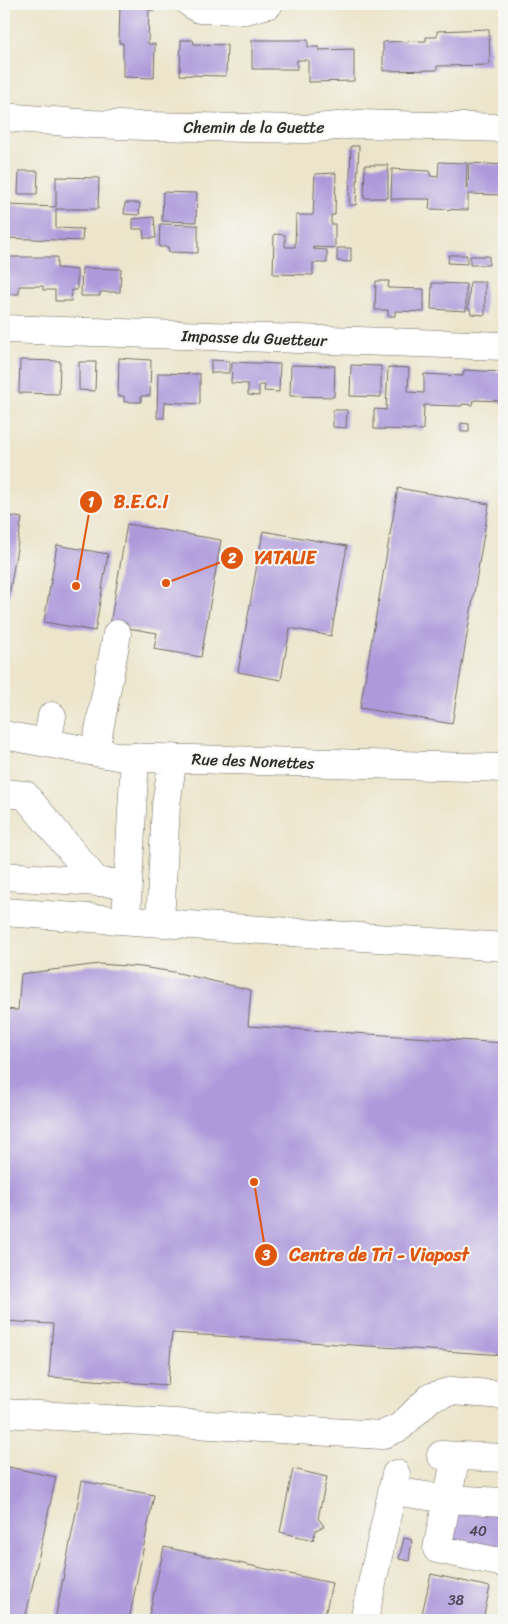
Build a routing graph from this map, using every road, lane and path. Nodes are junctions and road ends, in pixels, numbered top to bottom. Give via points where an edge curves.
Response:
1 (191, 4) edge
2 (269, 4) edge
3 (4, 117) edge
4 (504, 128) edge
5 (4, 329) edge
6 (504, 346) edge
7 (117, 634) dead end
8 (52, 716) dead end
9 (4, 735) edge
10 (47, 743) junction
11 (95, 752) junction
12 (135, 757) junction
13 (173, 758) junction
14 (504, 768) edge
15 (4, 794) edge
16 (4, 876) edge
17 (97, 882) junction
18 (128, 884) junction
19 (4, 912) edge
20 (126, 921) junction
21 (160, 923) junction
22 (504, 947) edge
23 (504, 1395) edge
24 (4, 1413) edge
25 (504, 1458) edge
26 (447, 1500) junction
27 (504, 1502) edge
28 (504, 1563) edge
29 (364, 1620) edge

1 - 2 street via 199,9 246,10
3 - 4 street, Chemin de la Guette via 146,126 306,129 359,124
5 - 6 street, Impasse du Guetteur
7 - 11 street
8 - 10 street
9 - 10 street, Rue des Nonettes
10 - 11 street, Rue des Nonettes
11 - 12 street, Rue des Nonettes
12 - 13 street, Rue des Nonettes
12 - 18 street
13 - 14 street, Rue des Nonettes
13 - 21 street via 166,805
15 - 17 street via 25,795
16 - 17 street
17 - 18 street
18 - 20 street
19 - 20 street
20 - 21 street
21 - 22 street
23 - 24 street via 452,1391 431,1398 400,1428 382,1435
25 - 26 street via 449,1455
26 - 27 street
26 - 28 street via 436,1549
26 - 29 street via 394,1482

